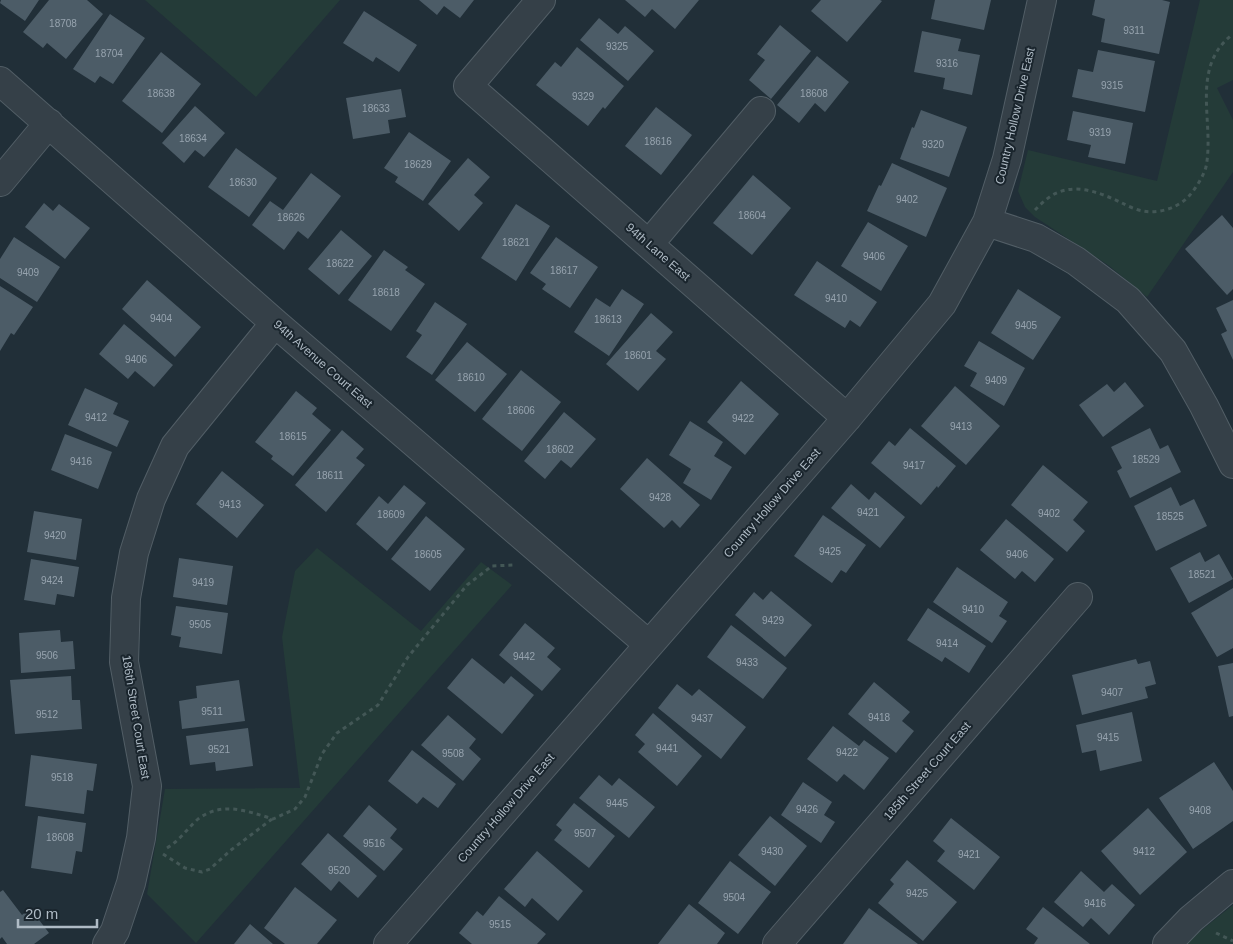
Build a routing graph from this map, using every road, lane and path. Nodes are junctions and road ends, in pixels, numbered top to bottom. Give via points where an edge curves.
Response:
1 (541, 0) edge
2 (1042, 0) edge
3 (1233, 34) edge
4 (0, 80) edge
5 (761, 111) dead end
6 (49, 123) junction
7 (0, 182) edge
8 (987, 222) junction
9 (1021, 233) junction
10 (649, 244) junction
11 (275, 323) junction
12 (847, 418) junction
13 (1233, 464) edge
14 (544, 555) junction
15 (1078, 597) dead end
16 (648, 644) junction
17 (272, 819) junction
18 (1233, 884) edge
19 (107, 944) edge
20 (388, 944) edge
21 (777, 944) edge
22 (1167, 944) edge

1 - 10 street, 94th Lane East via 468,86
2 - 8 street, Country Hollow Drive East via 1007,159
3 - 9 path via 1216,52 1209,70 1206,168 1188,197 1176,206 1143,212 1094,191 1059,192 1034,211
4 - 6 street, 94th Avenue Court East
5 - 10 street
6 - 7 street
6 - 11 street, 94th Avenue Court East
8 - 9 street
8 - 12 street, Country Hollow Drive East via 942,304
9 - 13 street via 1076,261 1128,300 1173,351
10 - 12 street, 94th Lane East
11 - 14 street, 94th Avenue Court East
11 - 19 street, 186th Street Court East via 175,446 151,500 134,553 126,598 124,662 147,786 132,883
12 - 16 street, Country Hollow Drive East
14 - 16 street, 94th Avenue Court East
14 - 17 path via 533,563 492,566 467,585 408,657 378,705 338,733 322,754 305,798 295,809
15 - 21 street, 185th Street Court East
16 - 20 street, Country Hollow Drive East
17 - 17 path via 243,810 217,810 198,820 177,842 159,852 185,868 202,872
18 - 22 street via 1191,918

